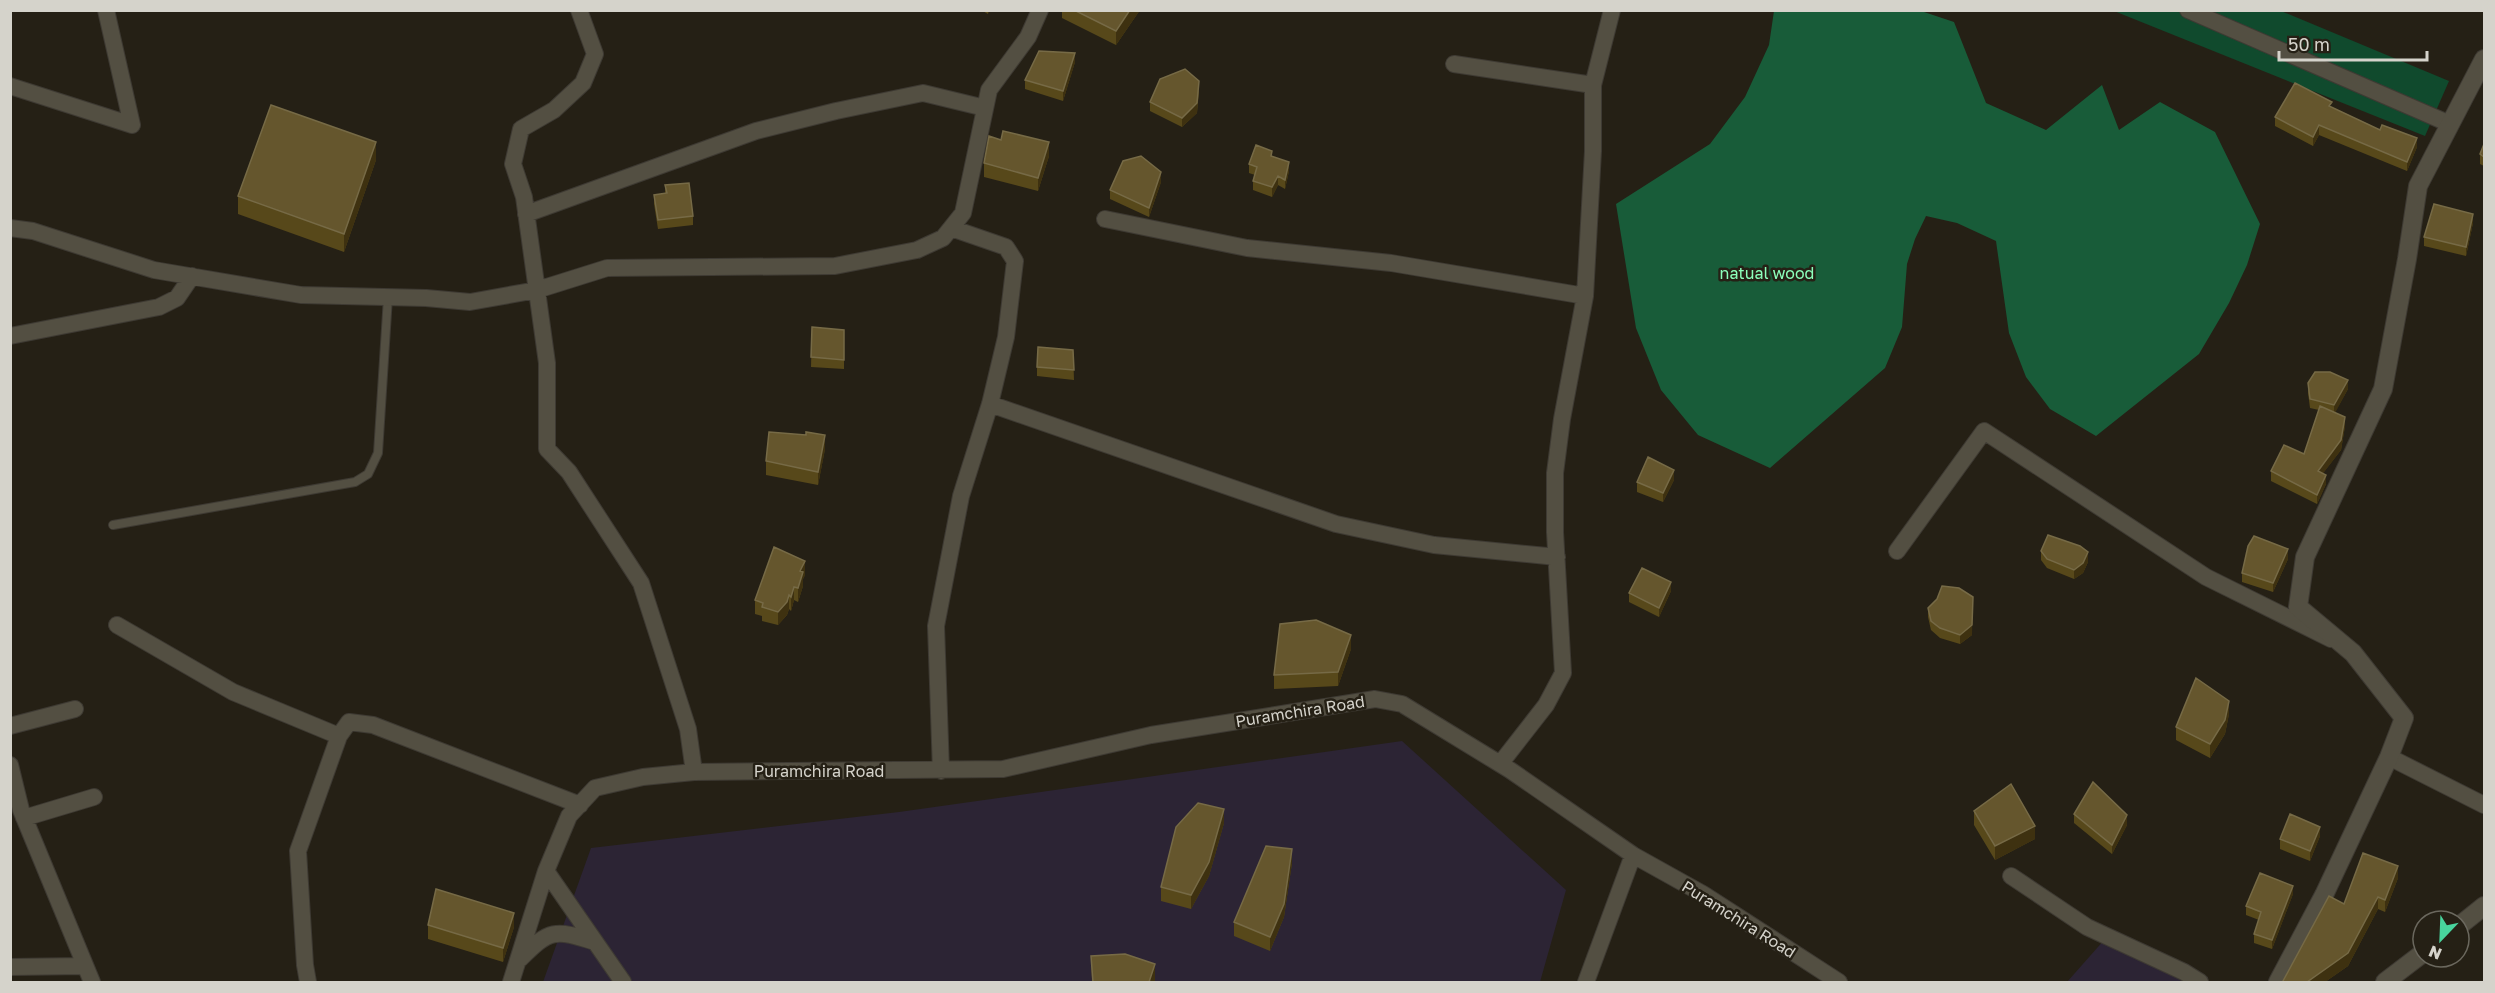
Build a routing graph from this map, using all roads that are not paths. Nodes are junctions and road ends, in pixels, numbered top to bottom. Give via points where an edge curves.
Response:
1 (106, 10) edge
2 (579, 10) edge
3 (1040, 10) edge
4 (1612, 10) edge
5 (2188, 10) edge
6 (2484, 59) edge
7 (1454, 64) dead end
8 (1593, 85) junction
9 (10, 86) edge
10 (986, 108) junction
11 (2450, 124) junction
12 (526, 213) junction
13 (1105, 219) dead end
14 (10, 228) edge
15 (951, 228) junction
16 (192, 276) junction
17 (537, 290) junction
18 (1585, 296) junction
19 (388, 297) junction
20 (10, 336) edge
21 (990, 404) junction
22 (113, 525) dead end
23 (1897, 551) dead end
24 (1557, 557) junction
25 (117, 626) dead end
26 (2345, 646) junction
27 (75, 709) dead end
28 (10, 726) edge
29 (339, 736) junction
30 (2389, 757) junction
31 (1500, 764) junction
32 (10, 765) edge
33 (694, 771) junction
34 (941, 771) junction
35 (94, 797) dead end
36 (580, 805) junction
37 (2484, 805) edge
38 (24, 818) junction
39 (1633, 855) junction
40 (546, 871) junction
41 (2011, 876) dead end
42 (2484, 906) edge
43 (2471, 916) edge
44 (595, 942) junction
45 (518, 962) junction
46 (2411, 962) edge
47 (84, 966) junction
48 (10, 967) edge
49 (1834, 979) edge
50 (93, 982) edge
51 (308, 982) edge
52 (511, 982) edge
53 (623, 982) edge
54 (1586, 982) edge
55 (2200, 982) edge
56 (2278, 982) edge
57 (2385, 982) edge

1 - 9 street via 132,125
2 - 12 street via 595,54 583,83 554,110 521,129 513,164
3 - 10 street via 1028,37 989,90
4 - 8 street
5 - 11 street
6 - 11 street
7 - 8 street
8 - 18 street
10 - 12 street via 923,93 837,111 756,131
10 - 15 street via 963,213
11 - 26 street via 2418,186 2383,389 2305,557 2298,607
12 - 17 street
13 - 18 street via 1236,246 1391,263
14 - 16 street via 33,231 154,270
15 - 17 street via 943,238 917,250 835,266 606,268
15 - 21 street via 1006,247 1015,261 1006,337
16 - 19 street via 301,295
16 - 20 street via 177,298 159,307
17 - 19 street via 470,302
17 - 33 street via 547,363 547,449 569,472 641,584 688,729
18 - 24 street via 1555,473
19 - 22 lane via 378,453 368,474 355,482
21 - 24 street via 1336,524 1434,545
21 - 34 street via 961,496 936,626
23 - 26 street via 1984,431 2206,577
24 - 31 street via 1563,673 1546,705
25 - 29 street via 233,692
26 - 30 street via 2404,718
27 - 28 street
29 - 36 street via 349,722 373,725
29 - 51 street via 298,851
30 - 37 street
30 - 56 street
31 - 34 street, Puramchira Road via 1402,704 1375,699 1151,735 1003,769
31 - 39 street, Puramchira Road
32 - 38 street
33 - 34 street, Puramchira Road
33 - 36 street, Puramchira Road via 594,788
35 - 38 street
36 - 40 street, Puramchira Road via 569,816
38 - 47 street
39 - 49 street, Puramchira Road via 1702,894
39 - 54 street
40 - 44 street
40 - 45 street, Puramchira Road
41 - 55 street via 2087,927
42 - 43 street
44 - 45 street via 567,933 543,936
44 - 53 street
45 - 52 street, Puramchira Road
46 - 57 street
47 - 48 street
47 - 50 street

